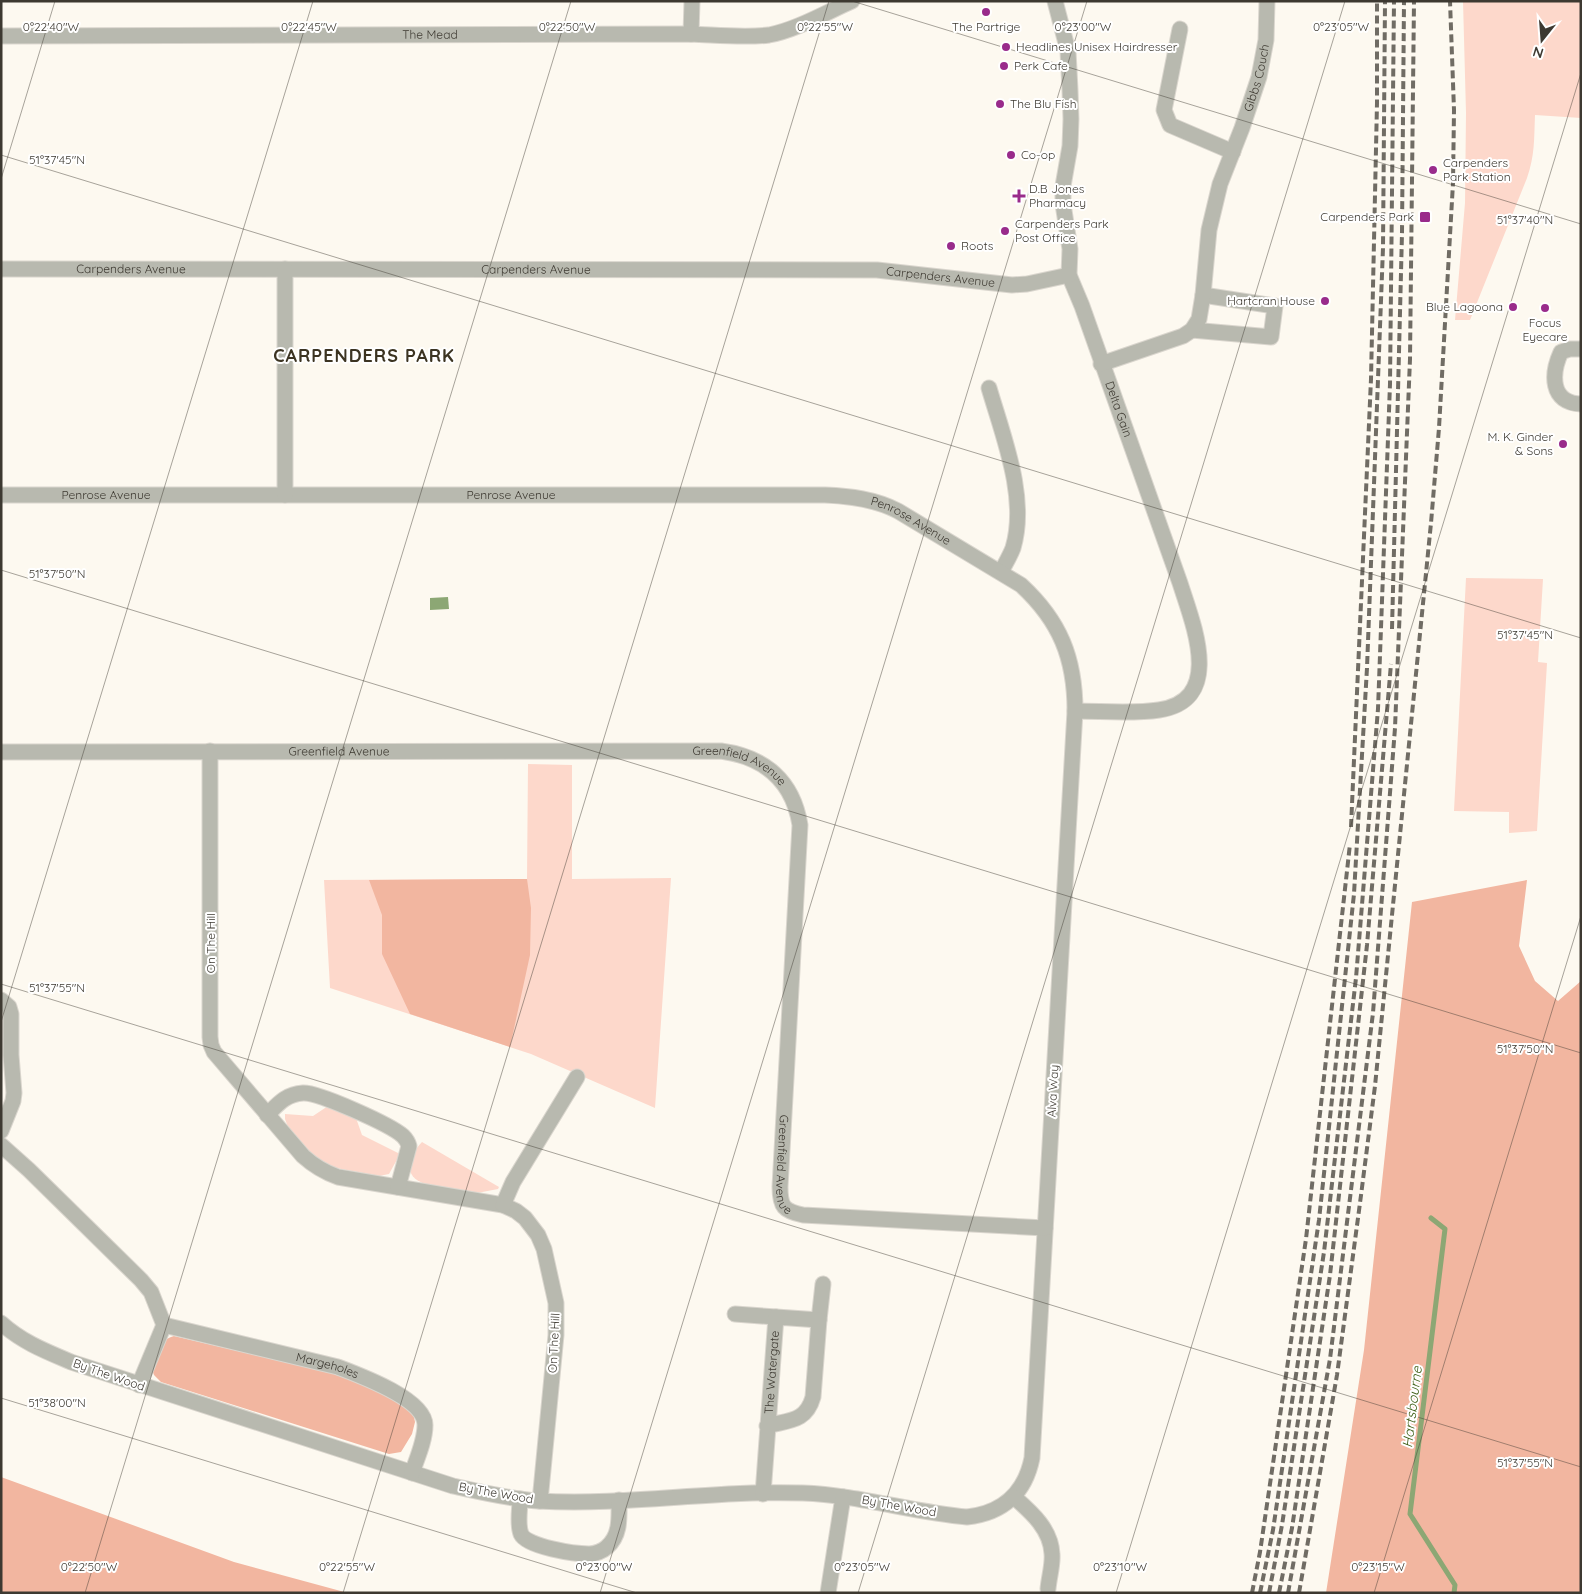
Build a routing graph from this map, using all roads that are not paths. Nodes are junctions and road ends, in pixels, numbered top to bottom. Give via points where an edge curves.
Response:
1 (692, 1) edge
2 (852, 1) edge
3 (1056, 1) edge
4 (1267, 1) edge
5 (1180, 28) dead end
6 (692, 34) junction
7 (1, 36) edge
8 (1233, 152) junction
9 (1, 269) edge
10 (285, 269) junction
11 (1069, 275) junction
12 (1203, 295) junction
13 (1192, 330) junction
14 (1581, 349) edge
15 (1102, 364) junction
16 (989, 388) dead end
17 (1581, 404) edge
18 (1, 495) edge
19 (285, 495) junction
20 (1001, 572) junction
21 (1075, 711) junction
22 (210, 751) junction
23 (1, 752) edge
24 (1, 1000) edge
25 (6, 1052) edge
26 (577, 1077) dead end
27 (267, 1115) junction
28 (1, 1131) edge
29 (1, 1145) edge
30 (398, 1187) junction
31 (503, 1206) junction
32 (1046, 1228) junction
33 (823, 1284) dead end
34 (735, 1314) dead end
35 (776, 1317) junction
36 (819, 1320) junction
37 (1, 1323) edge
38 (164, 1325) junction
39 (139, 1385) junction
40 (767, 1426) junction
41 (1030, 1471) joint
42 (412, 1473) junction
43 (763, 1494) junction
44 (843, 1497) junction
45 (1014, 1497) junction
46 (520, 1499) junction
47 (619, 1500) junction
48 (540, 1501) junction
49 (1048, 1589) dead end
50 (828, 1593) edge

1 - 6 street
2 - 6 street, The Mead via 770,35
3 - 11 street, Delta Gain via 1068,51 1070,90 1070,146 1063,186 1070,248
4 - 8 street, Gibbs Couch via 1266,40 1259,76
5 - 8 street via 1164,110 1170,125
6 - 7 street, The Mead
8 - 12 street, Gibbs Couch via 1220,184 1209,230
9 - 10 street, Carpenders Avenue
10 - 11 street, Carpenders Avenue via 878,270 1012,285
10 - 19 street
11 - 15 street, Delta Gain
12 - 13 street, Gibbs Couch via 1199,319
12 - 13 street via 1274,306 1270,337
13 - 15 street
14 - 17 street via 1561,352 1556,362 1555,382 1561,398
15 - 21 street, Delta Gain via 1183,591 1193,623 1200,672 1192,693 1176,706 1152,710
16 - 20 street via 1004,437 1017,499 1013,547
18 - 19 street, Penrose Avenue
19 - 20 street, Penrose Avenue via 844,496 887,506
20 - 21 street, Penrose Avenue via 1021,585 1045,609 1064,641 1073,673
21 - 32 street, Alva Way
22 - 23 street, Greenfield Avenue
22 - 27 street, On The Hill via 211,1045
22 - 32 street, Greenfield Avenue via 722,751 762,764 783,782 793,799 800,825 780,1187 782,1204 786,1209 803,1215
24 - 25 street via 12,1014
25 - 28 street via 13,1100
26 - 31 street via 513,1182
27 - 30 street, On The Hill via 303,1156 324,1172
27 - 30 street via 290,1095 310,1093 398,1133 409,1146
29 - 38 street via 141,1280 151,1292
30 - 31 street, On The Hill
31 - 48 street, On The Hill via 525,1218 538,1235 556,1302 556,1335
32 - 41 street, Alva Way
33 - 36 street, The Watergate
34 - 35 street, The Watergate
35 - 36 street, The Watergate
35 - 40 street, The Watergate
36 - 40 street, The Watergate via 810,1408 801,1417
37 - 39 street, By The Wood via 12,1333 45,1351
38 - 39 street
38 - 42 street, Margeholes via 338,1367 405,1398 421,1413 425,1424
39 - 42 street, By The Wood
40 - 43 street, The Watergate
41 - 45 street, By The Wood
42 - 46 street, By The Wood via 453,1486
43 - 44 street, By The Wood
43 - 47 street, By The Wood
44 - 45 street, By The Wood via 967,1517 994,1510
44 - 50 street
45 - 49 street via 1036,1516 1050,1544
46 - 47 street via 520,1528 527,1541 537,1546 590,1554 606,1548 613,1540 619,1526
46 - 48 street, By The Wood
47 - 48 street, By The Wood

